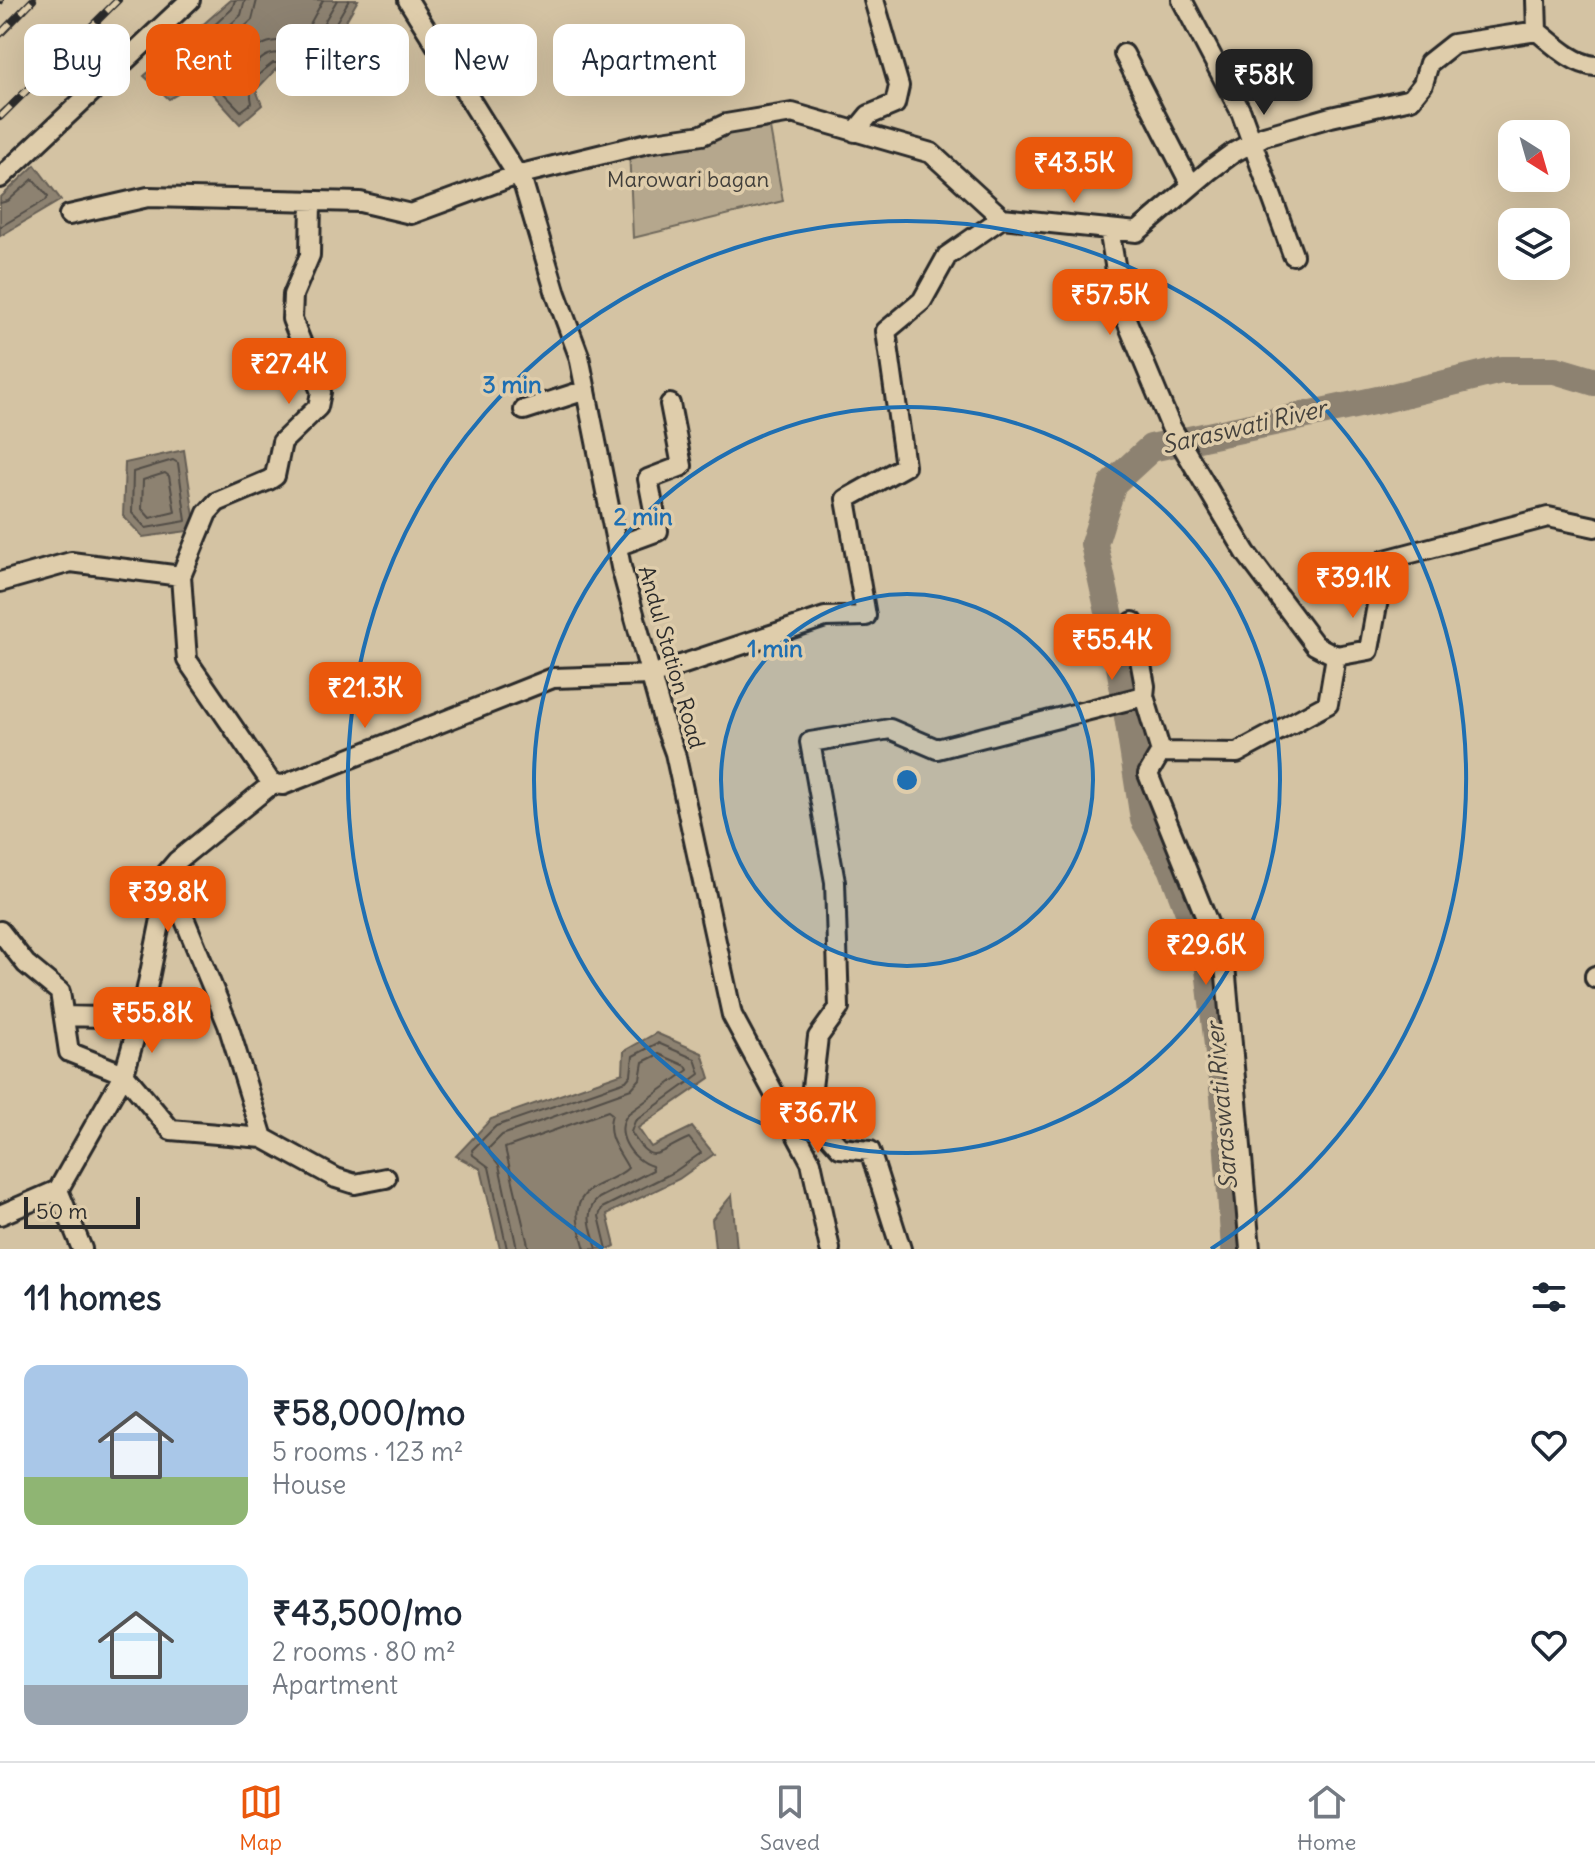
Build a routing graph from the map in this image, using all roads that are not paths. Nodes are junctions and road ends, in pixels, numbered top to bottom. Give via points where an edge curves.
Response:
1 (190, 0) edge
2 (408, 0) edge
3 (874, 0) edge
4 (1182, 0) edge
5 (1536, 0) edge
6 (1537, 31) junction
7 (1124, 54) dead end
8 (1595, 66) edge
9 (855, 132) junction
10 (1251, 143) junction
11 (517, 175) junction
12 (0, 178) edge
13 (1191, 185) junction
14 (311, 201) junction
15 (69, 215) dead end
16 (1002, 218) junction
17 (1109, 229) junction
18 (1293, 255) dead end
19 (586, 390) junction
20 (670, 404) dead end
21 (524, 410) dead end
22 (1595, 527) edge
23 (617, 546) junction
24 (181, 576) junction
25 (0, 582) edge
26 (1133, 622) dead end
27 (1336, 656) junction
28 (651, 675) junction
29 (1143, 696) junction
30 (1161, 752) junction
31 (272, 784) junction
32 (172, 887) junction
33 (0, 931) edge
34 (64, 1016) junction
35 (140, 1018) junction
36 (124, 1074) junction
37 (263, 1138) junction
38 (386, 1178) dead end
39 (58, 1190) junction
40 (0, 1215) edge
41 (82, 1249) edge
42 (830, 1249) edge
43 (901, 1249) edge
44 (1250, 1249) edge

1 - 12 street
2 - 11 street, Andul Station Road
3 - 9 street via 899,86 895,104 869,115
4 - 10 street via 1241,112
5 - 6 street
6 - 8 street via 1557,48
6 - 10 street via 1453,44 1429,63 1423,84 1411,99
7 - 13 street
9 - 11 street via 792,113
9 - 16 street via 931,153
10 - 13 street
10 - 18 street
11 - 14 street via 411,214 360,202
11 - 19 street, Andul Station Road
13 - 17 street via 1137,232
14 - 15 street via 148,197
14 - 24 street via 310,255 293,295 292,319 321,402 282,442 275,476 217,502 207,513
16 - 17 street
16 - 28 street via 947,256 922,301 886,331 905,466 846,499 866,616 825,617
17 - 27 street via 1123,312 1171,427 1246,553 1315,645
19 - 21 street
19 - 23 street, Andul Station Road
20 - 23 street via 682,466 648,479 658,531
22 - 27 street via 1548,517 1385,560 1369,650
23 - 28 street, Andul Station Road
24 - 25 street via 71,562
24 - 31 street via 187,660
26 - 29 street
27 - 30 street via 1328,704 1237,753
28 - 31 street via 553,678 283,785
28 - 42 street, Andul Station Road via 675,753 729,1007 811,1162
29 - 30 street
29 - 43 street via 937,749 890,729 810,742 835,882 839,1008 818,1037 809,1113 840,1148 870,1151
30 - 44 street via 1148,774 1225,965
31 - 32 street via 177,861 166,874
32 - 35 street
32 - 37 street via 228,1025
33 - 34 street via 26,964 60,992
34 - 35 street
34 - 36 street via 69,1052
35 - 36 street
36 - 37 street via 171,1130
36 - 39 street
37 - 38 street via 336,1178 355,1184
39 - 40 street
39 - 41 street

